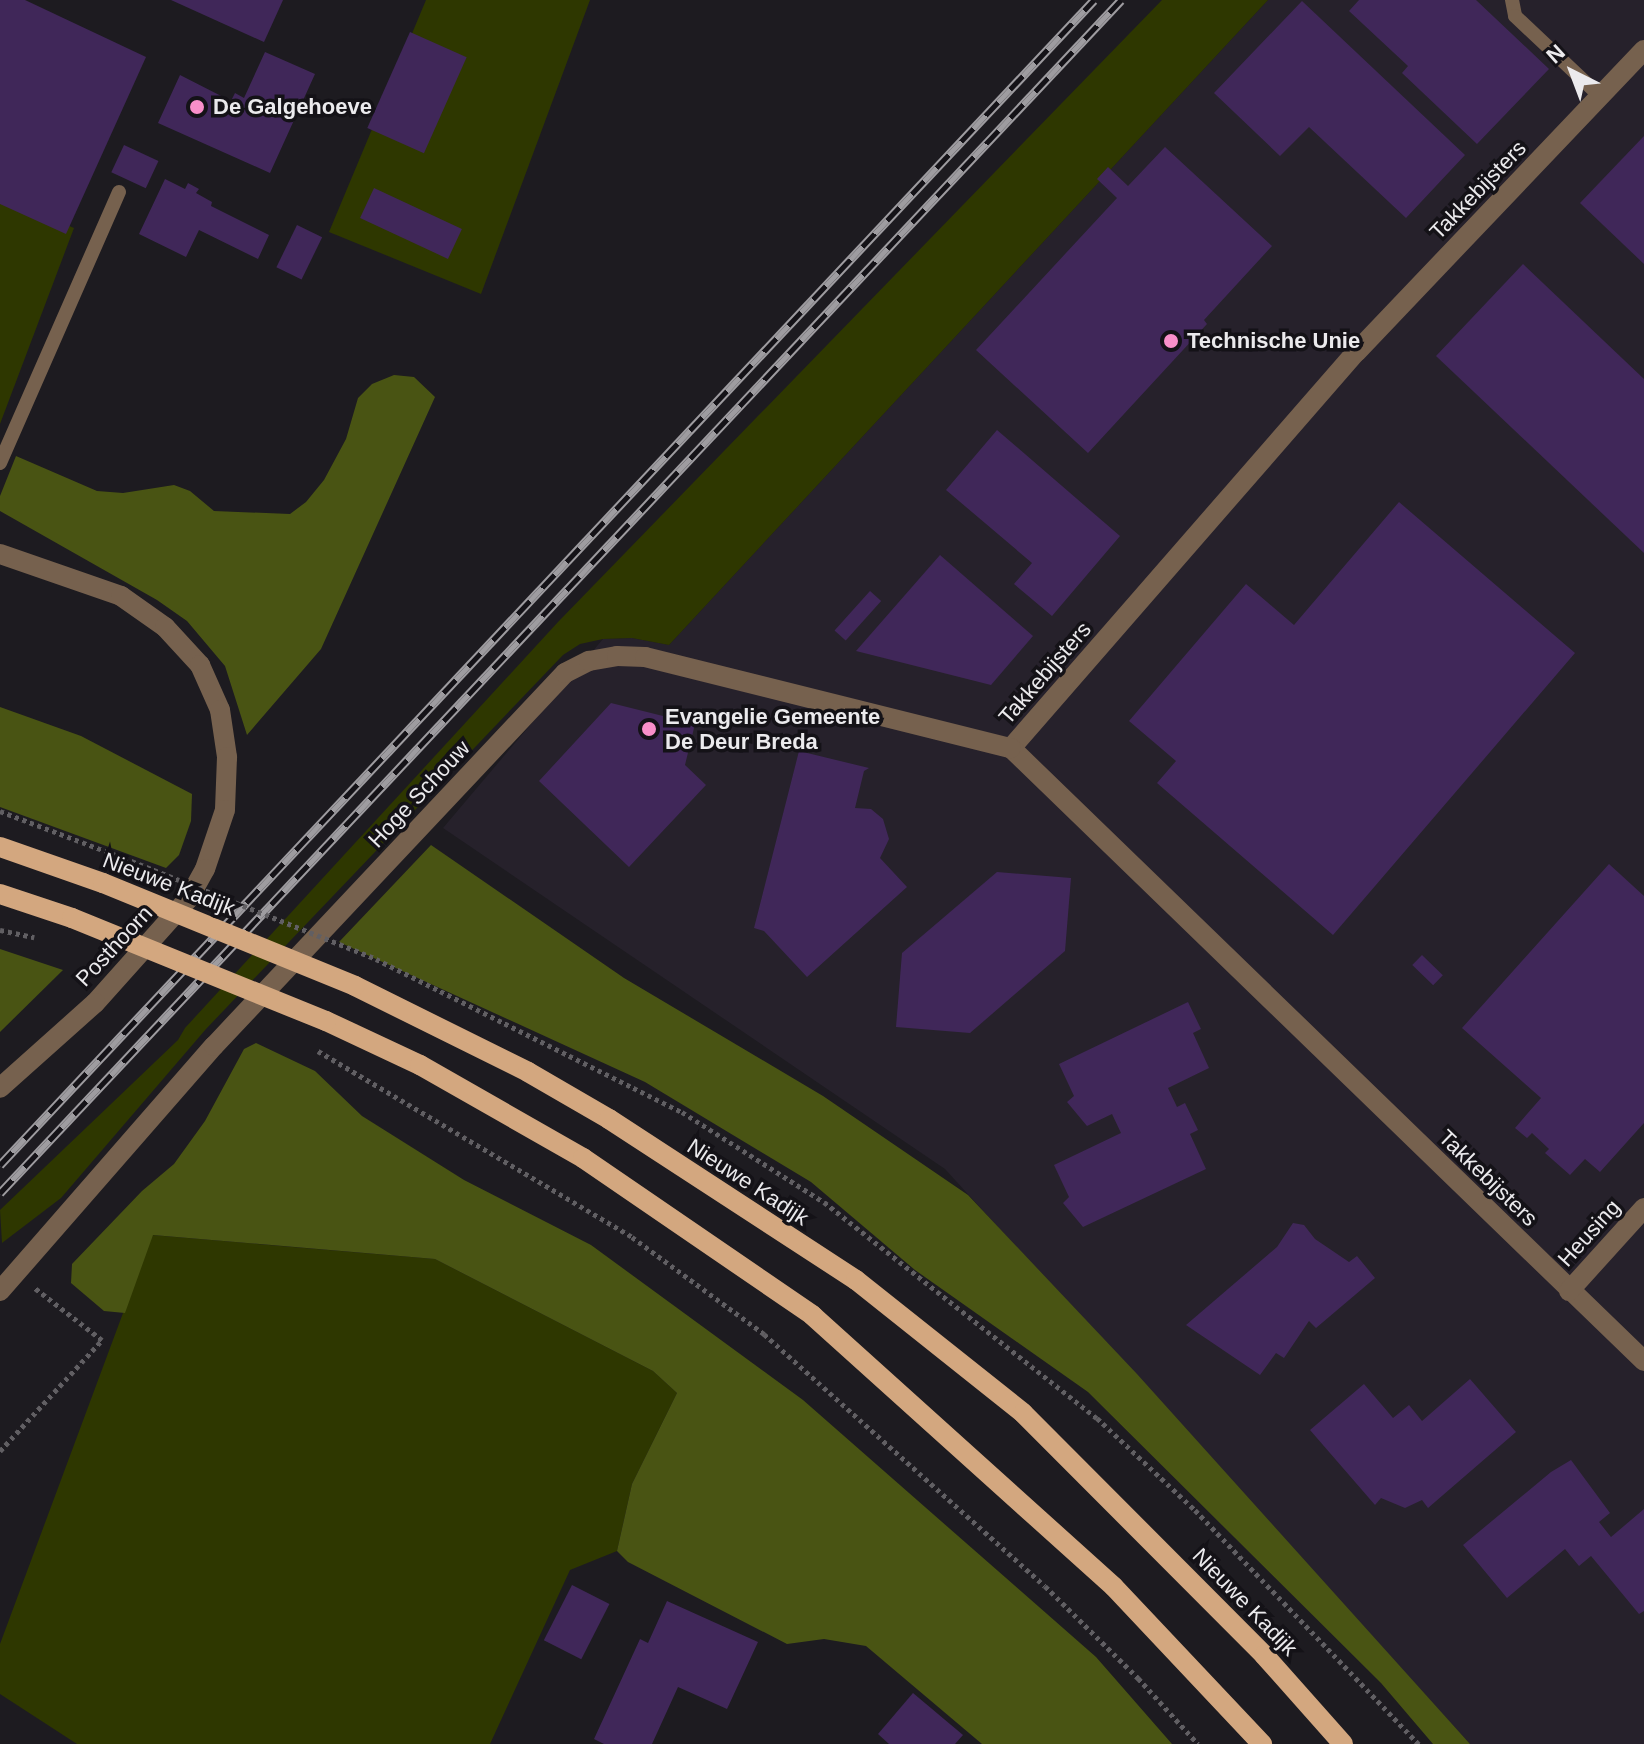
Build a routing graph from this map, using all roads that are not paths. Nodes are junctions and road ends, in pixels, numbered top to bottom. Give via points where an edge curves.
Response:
1 (1512, 0) edge
2 (1644, 50) edge
3 (1600, 96) junction
4 (119, 192) dead end
5 (0, 463) edge
6 (0, 554) edge
7 (1011, 748) junction
8 (0, 847) edge
9 (0, 894) edge
10 (0, 1088) edge
11 (1644, 1208) edge
12 (0, 1291) edge
13 (1569, 1291) junction
14 (1644, 1361) edge
15 (1262, 1744) edge
16 (1343, 1744) edge

1 - 3 lane via 1515,16
2 - 3 street, Takkebijsters
3 - 7 street, Takkebijsters via 1356,352
4 - 5 lane
6 - 10 street, Posthoorn via 121,596 165,627 200,665 220,710 227,757 225,810 189,898 95,1003
7 - 12 street, Hoge Schouw via 645,657 603,658 565,673 214,1046
7 - 13 street, Takkebijsters
8 - 16 main road, Nieuwe Kadijk, bridge via 103,883 355,986 514,1065 609,1119 856,1280 1023,1413 1264,1655
9 - 15 main road, bridge via 326,1021 445,1078 583,1158 812,1315 1114,1587
11 - 13 street, Heusing
13 - 14 street, Takkebijsters

